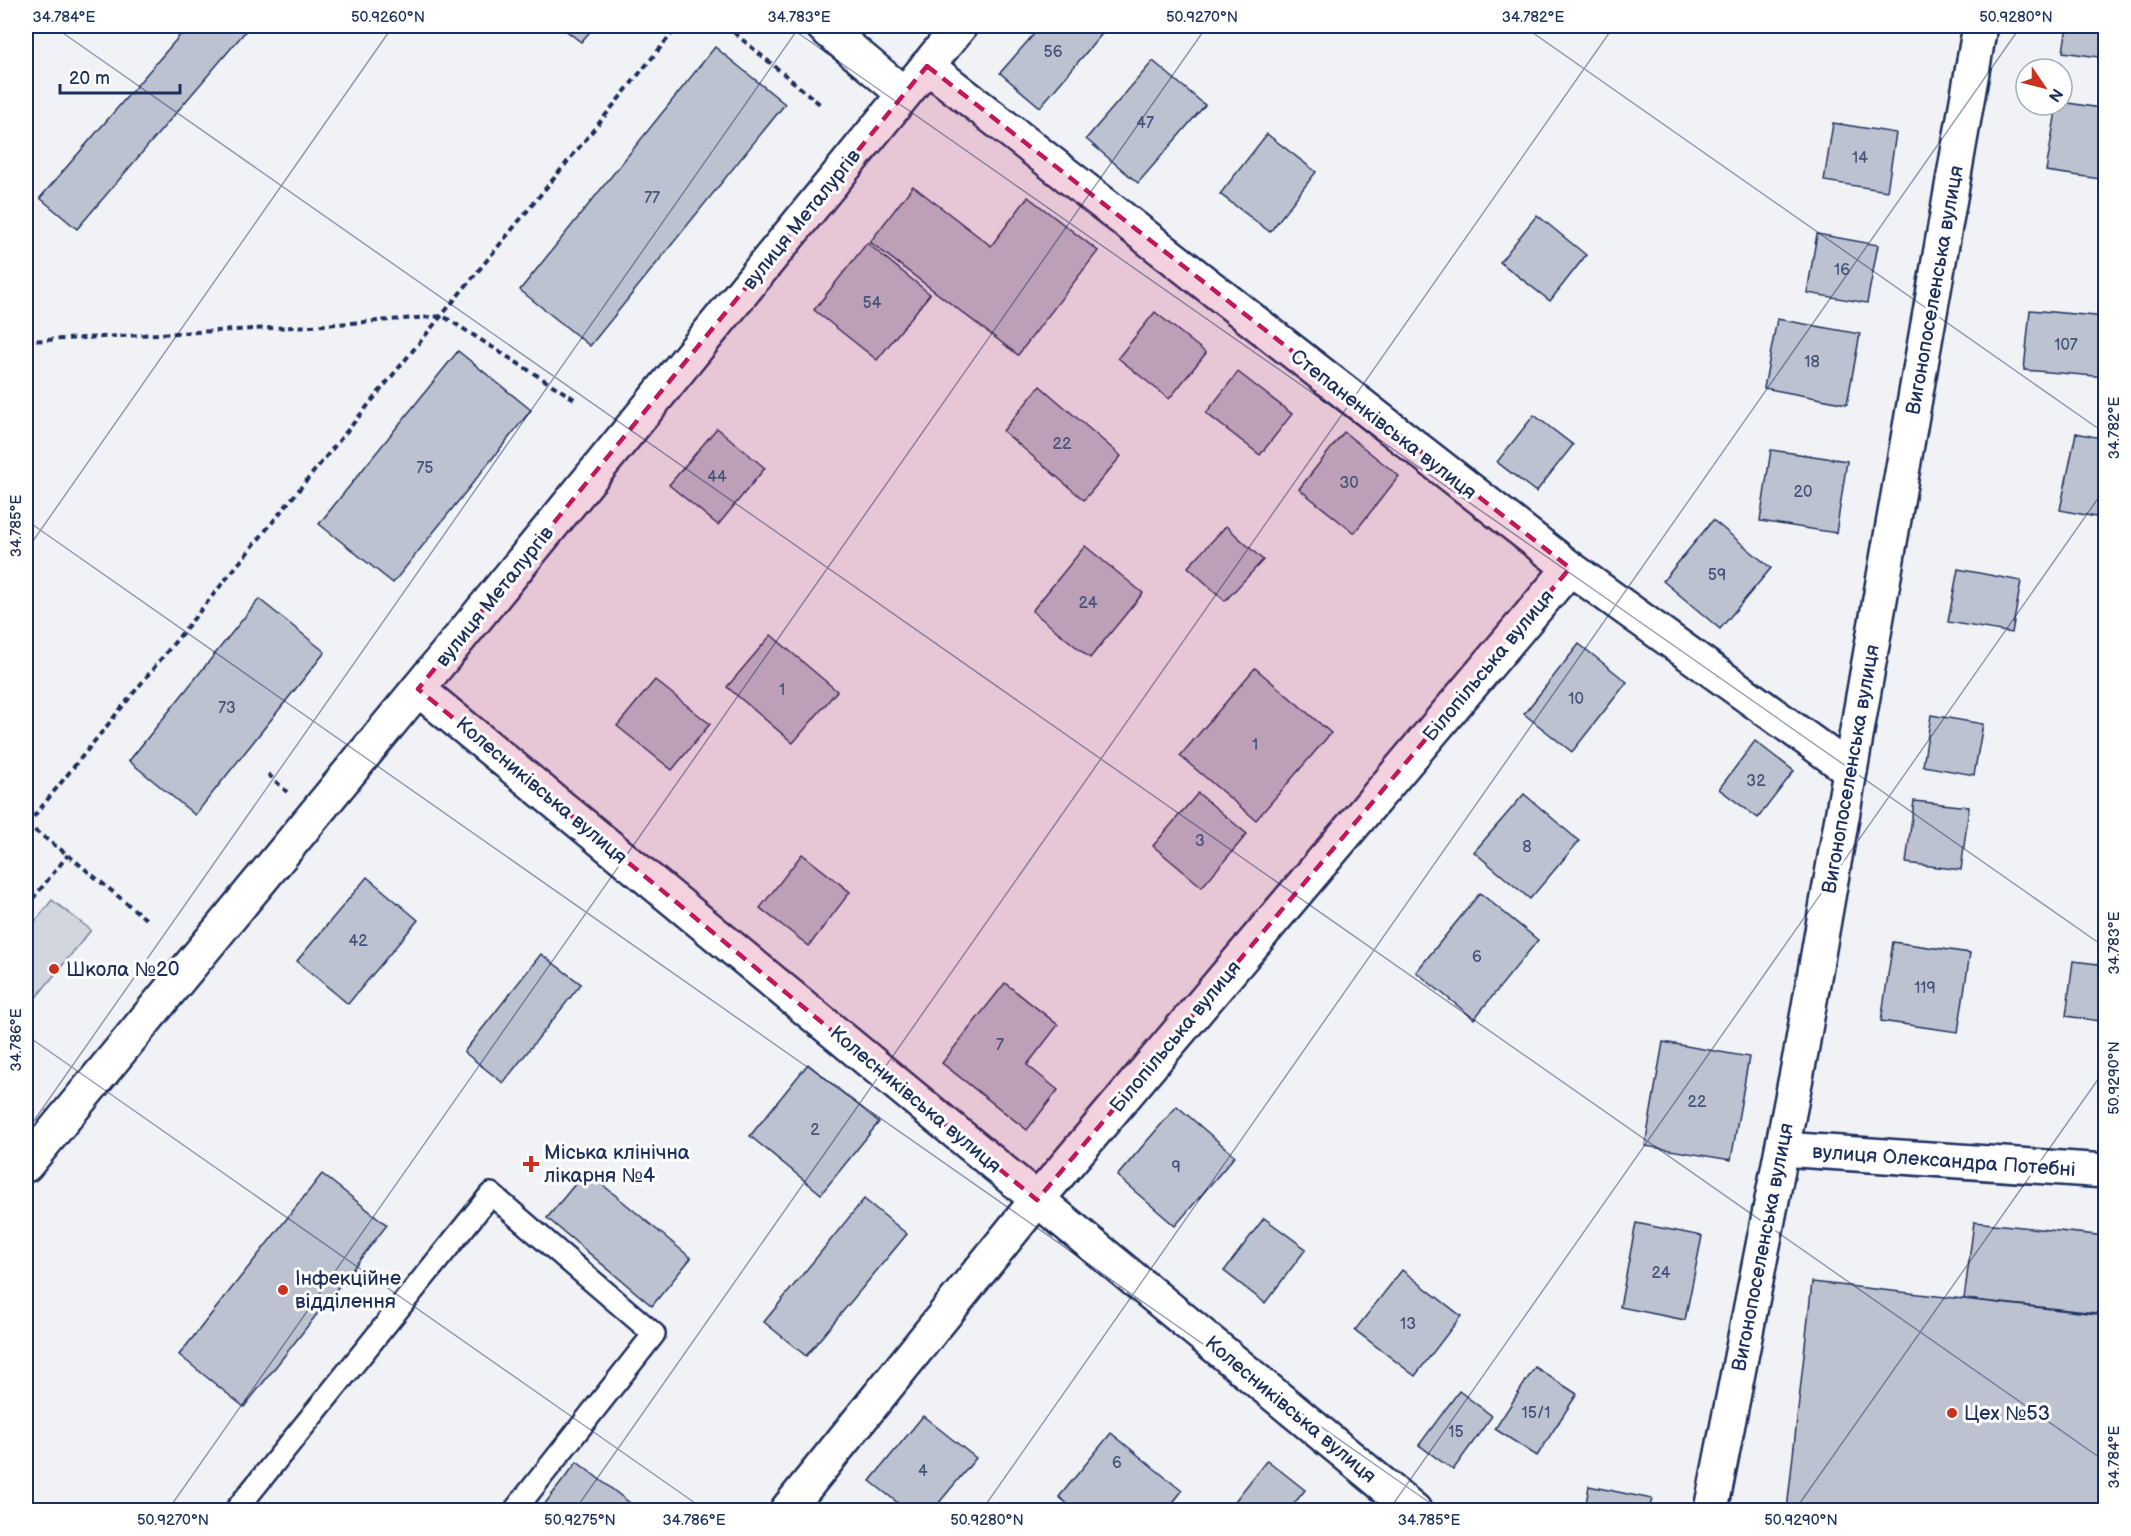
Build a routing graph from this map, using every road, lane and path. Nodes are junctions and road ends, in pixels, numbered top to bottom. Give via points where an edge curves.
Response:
1 (678, 26) edge
2 (726, 26) edge
3 (823, 26) edge
4 (960, 26) edge
5 (1980, 26) edge
6 (927, 66) junction
7 (904, 94) junction
8 (821, 105) dead end
9 (443, 316) junction
10 (26, 341) edge
11 (576, 400) dead end
12 (1570, 568) junction
13 (418, 688) junction
14 (1850, 770) junction
15 (26, 824) edge
16 (68, 855) junction
17 (26, 907) edge
18 (147, 920) dead end
19 (1782, 1149) junction
20 (26, 1165) edge
21 (2106, 1171) edge
22 (1037, 1200) junction
23 (236, 1510) edge
24 (515, 1510) edge
25 (787, 1510) edge
26 (1414, 1510) edge
27 (1711, 1510) edge

1 - 9 path
2 - 8 path
3 - 7 street
4 - 6 street, вулиця Металургів
5 - 14 street, Вигонопоселенська вулиця
6 - 7 street, вулиця Металургів
6 - 12 street, Степаненківська вулиця
7 - 13 street, вулиця Металургів
9 - 10 path
9 - 11 path
9 - 15 path
12 - 14 street, Степаненківська вулиця
12 - 22 street, Білопільська вулиця
13 - 20 street, вулиця Металургів
13 - 22 street, Колесниківська вулиця
14 - 19 street, Вигонопоселенська вулиця
15 - 16 path
16 - 17 path
16 - 18 path
19 - 21 street, вулиця Олександра Потебні
19 - 27 street, Вигонопоселенська вулиця
22 - 25 street, Білопільська вулиця
22 - 26 street, Колесниківська вулиця
23 - 24 lane via 492,1194 654,1334

